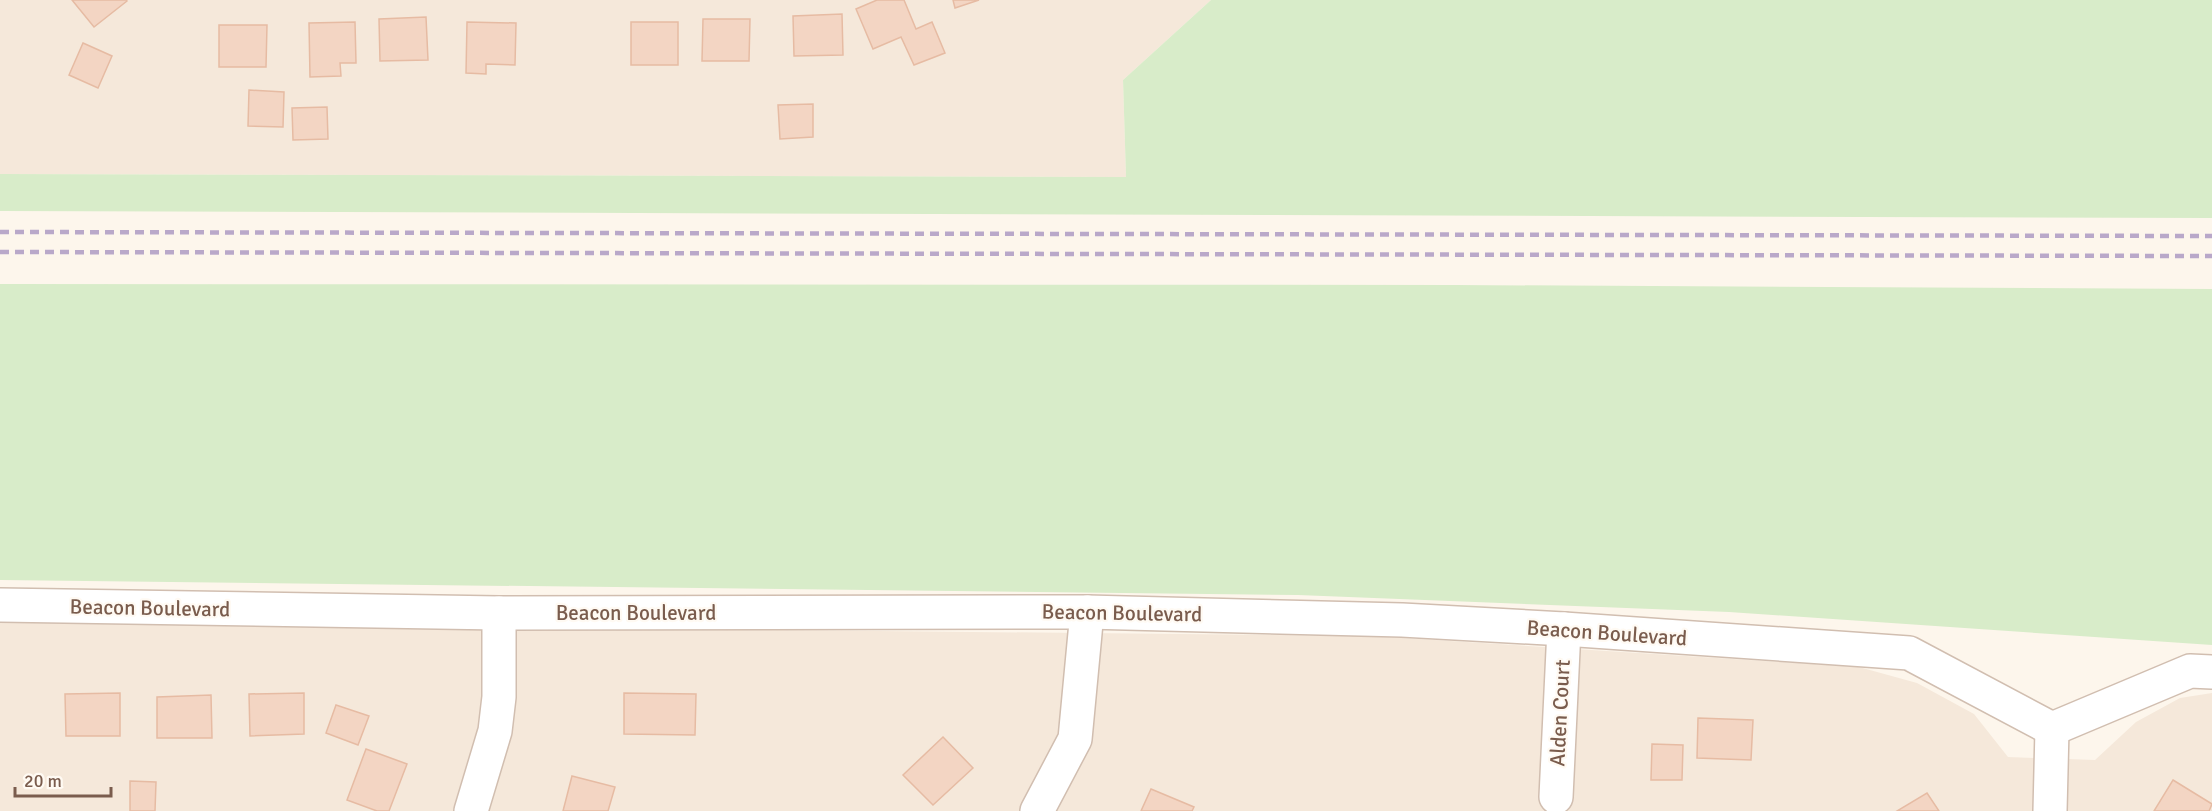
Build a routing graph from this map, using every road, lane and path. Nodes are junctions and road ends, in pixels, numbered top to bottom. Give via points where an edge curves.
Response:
1 (0, 606) edge
2 (1087, 612) junction
3 (499, 613) junction
4 (1564, 629) junction
5 (2212, 672) edge
6 (2052, 729) junction
7 (1556, 798) dead end
8 (471, 811) edge
9 (1037, 811) edge
10 (2050, 811) edge

1 - 3 street, Beacon Boulevard
2 - 3 street, Beacon Boulevard
2 - 4 street, Beacon Boulevard via 1402,620
2 - 9 street via 1075,739
3 - 8 street via 495,731
4 - 6 street, Beacon Boulevard via 1909,653
4 - 7 street, Alden Court
5 - 6 street via 2190,671
6 - 10 street

